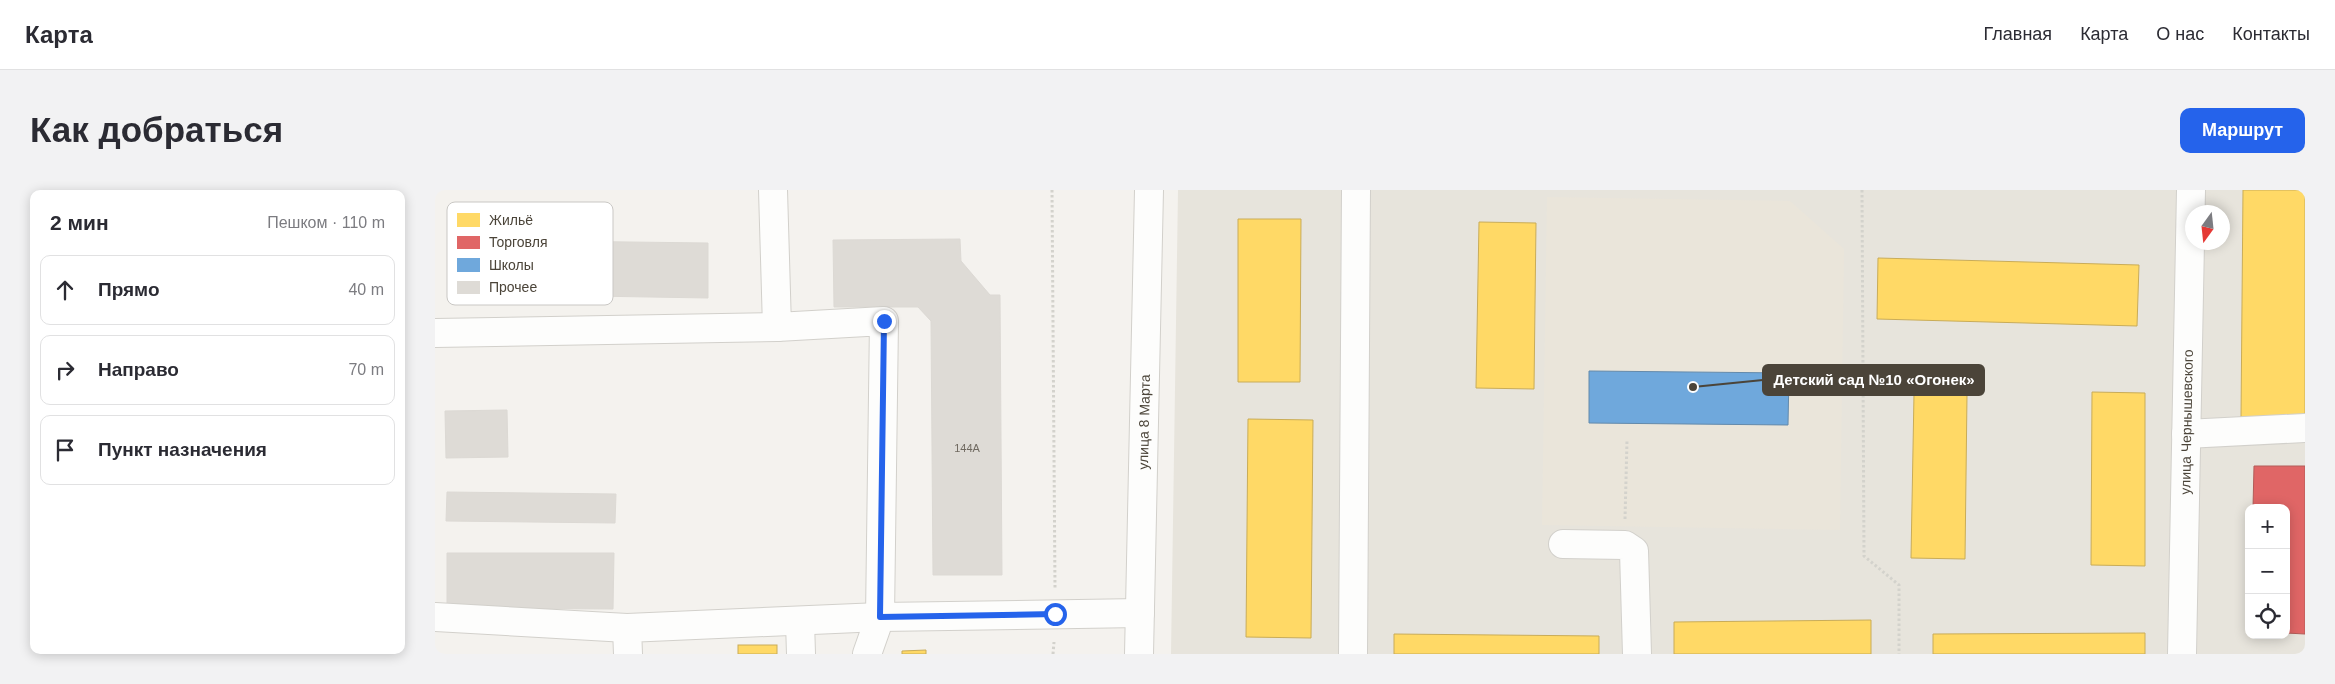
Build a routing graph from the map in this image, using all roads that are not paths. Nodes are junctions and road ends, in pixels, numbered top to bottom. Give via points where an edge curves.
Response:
1 (773, 190) edge
2 (1149, 190) edge
3 (1356, 190) edge
4 (2191, 190) edge
5 (777, 327) junction
6 (435, 333) edge
7 (2305, 428) edge
8 (2186, 434) junction
9 (1563, 544) dead end
10 (1140, 613) junction
11 (435, 617) edge
12 (880, 617) junction
13 (800, 622) junction
14 (627, 641) edge
15 (801, 654) edge
16 (867, 654) edge
17 (1139, 654) edge
18 (1353, 654) edge
19 (1637, 654) edge
20 (2182, 654) edge

1 - 5 street
2 - 10 street, улица 8 Марта
3 - 18 street
4 - 8 street, улица Чернышевского
5 - 6 street
5 - 12 street via 884,321
7 - 8 street
8 - 20 street, улица Чернышевского
9 - 19 street via 1625,544 1635,551
10 - 12 street
10 - 17 street, улица 8 Марта
11 - 14 street
12 - 13 street
12 - 16 street
13 - 14 street
13 - 15 street

